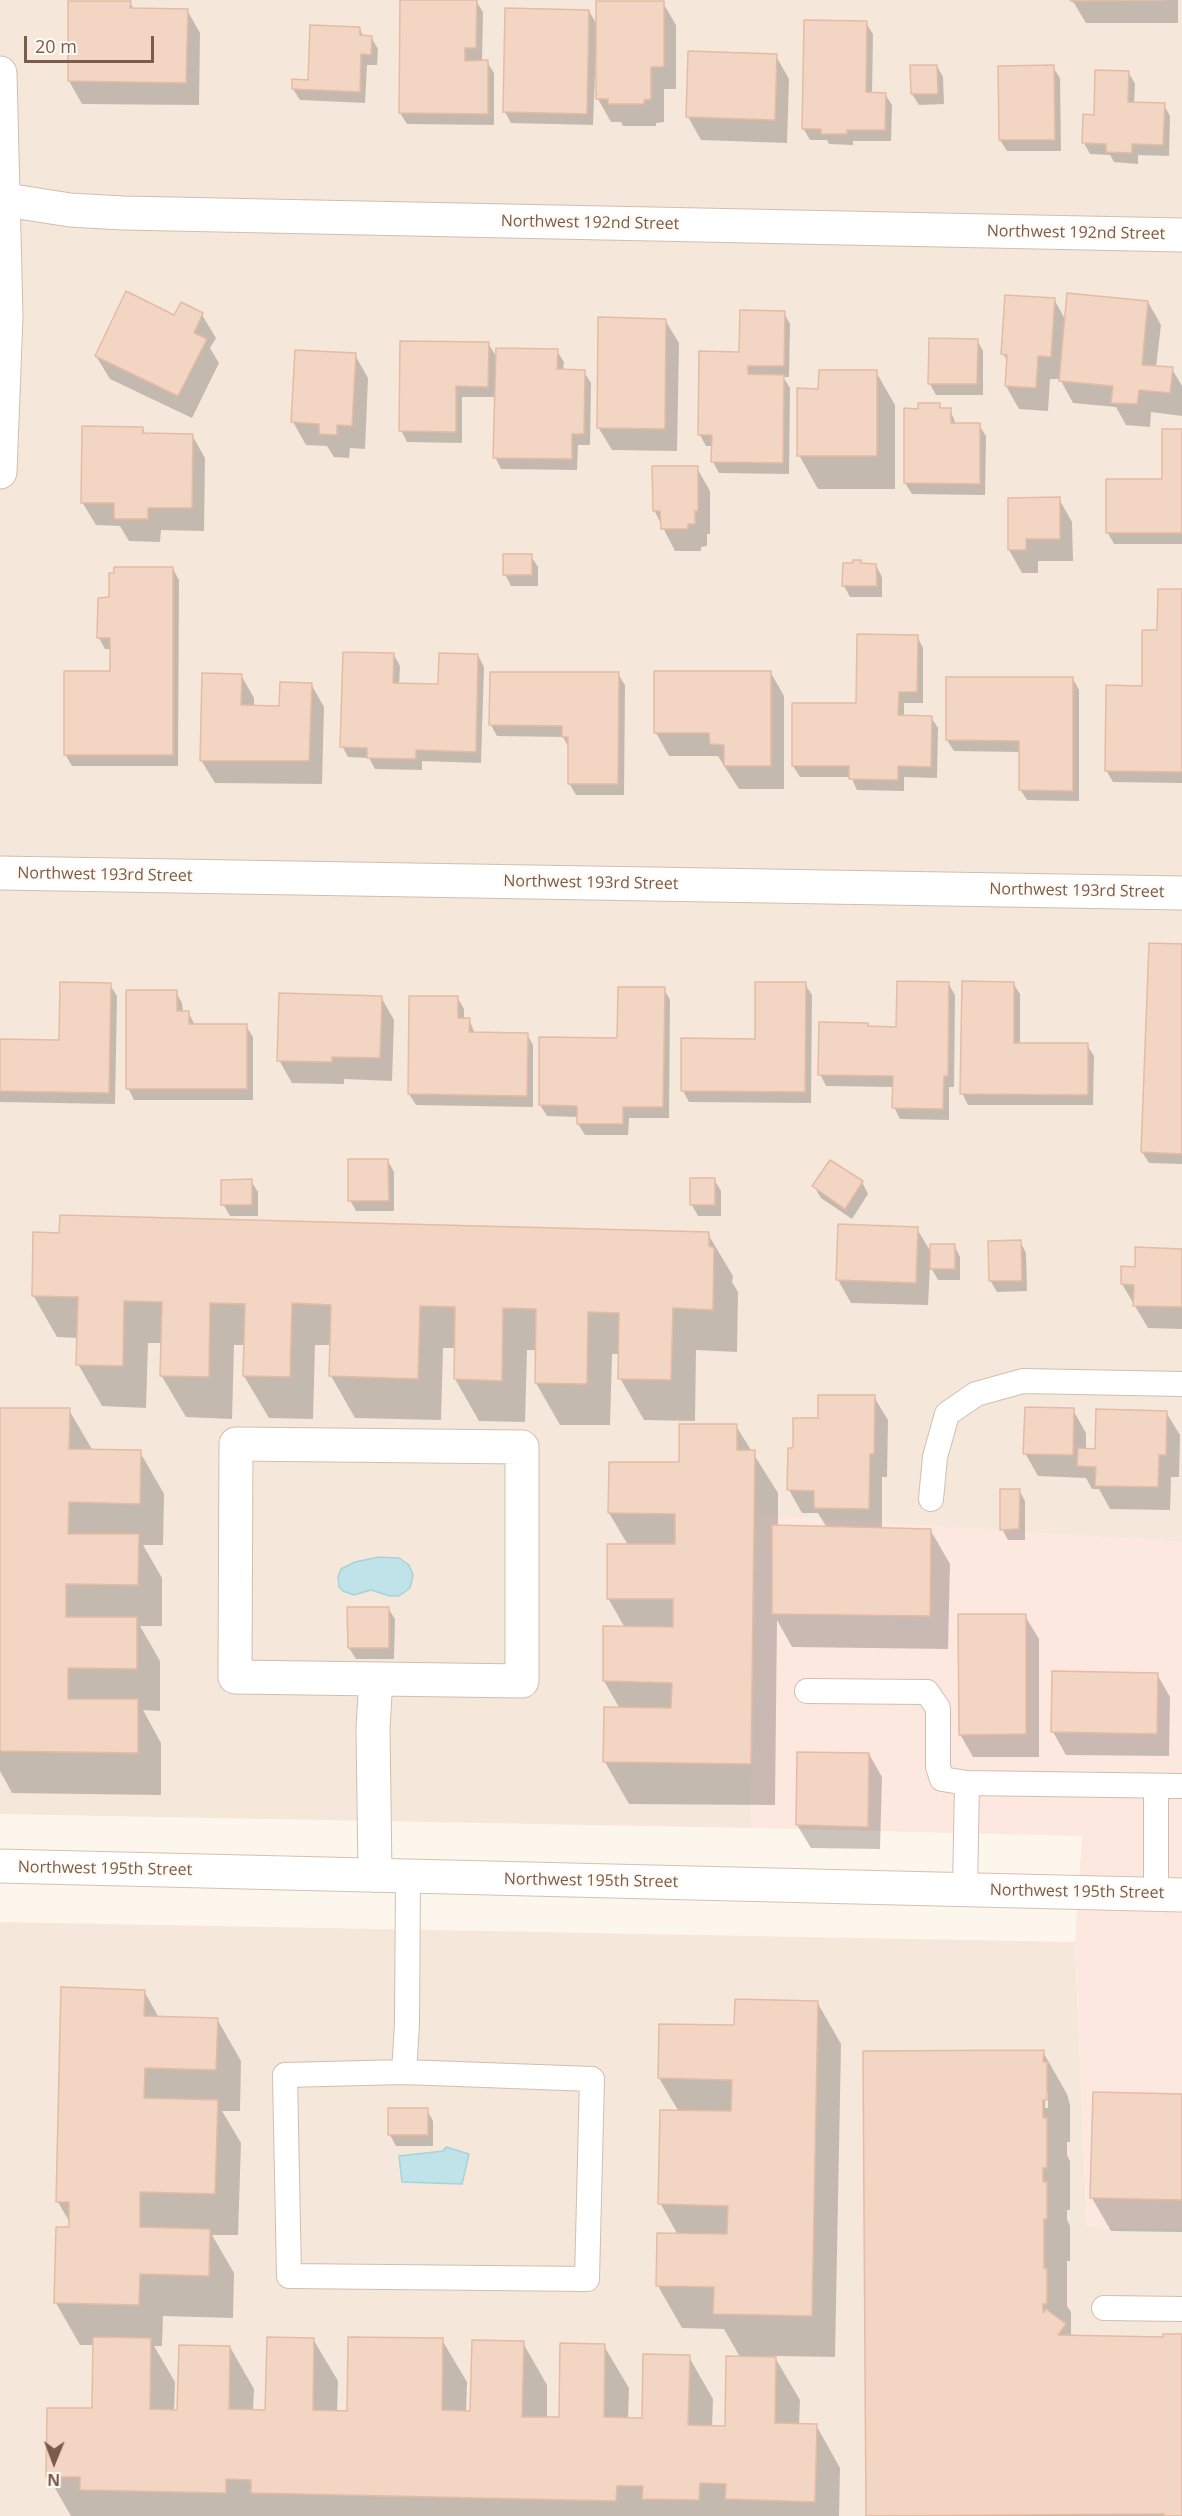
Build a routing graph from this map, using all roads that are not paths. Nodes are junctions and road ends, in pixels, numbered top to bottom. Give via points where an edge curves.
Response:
1 (0, 73) edge
2 (2, 200) edge
3 (1182, 235) edge
4 (0, 472) edge
5 (0, 873) edge
6 (1182, 893) edge
7 (1182, 1384) edge
8 (931, 1499) dead end
9 (375, 1679) junction
10 (807, 1691) dead end
11 (967, 1783) junction
12 (1156, 1786) junction
13 (1182, 1786) edge
14 (0, 1866) edge
15 (375, 1875) junction
16 (408, 1876) junction
17 (965, 1890) junction
18 (1169, 1894) edge
19 (404, 2072) junction
20 (1104, 2308) dead end
21 (1182, 2308) edge

1 - 2 street
2 - 3 street, Northwest 192nd Street via 123,213
2 - 4 street via 6,316
5 - 6 street, Northwest 193rd Street
7 - 8 lane via 1023,1381 976,1394 947,1414 935,1457
9 - 9 street via 522,1681 522,1447 236,1444 235,1677
9 - 15 street
10 - 11 lane via 927,1692 938,1708 938,1767 942,1779
11 - 12 lane
11 - 17 lane
12 - 13 lane
12 - 18 lane
14 - 15 street, Northwest 195th Street
15 - 16 street, Northwest 195th Street
16 - 17 street, Northwest 195th Street
16 - 19 lane
17 - 18 street, Northwest 195th Street
19 - 19 lane via 285,2075 289,2276 587,2279 592,2079
20 - 21 lane

